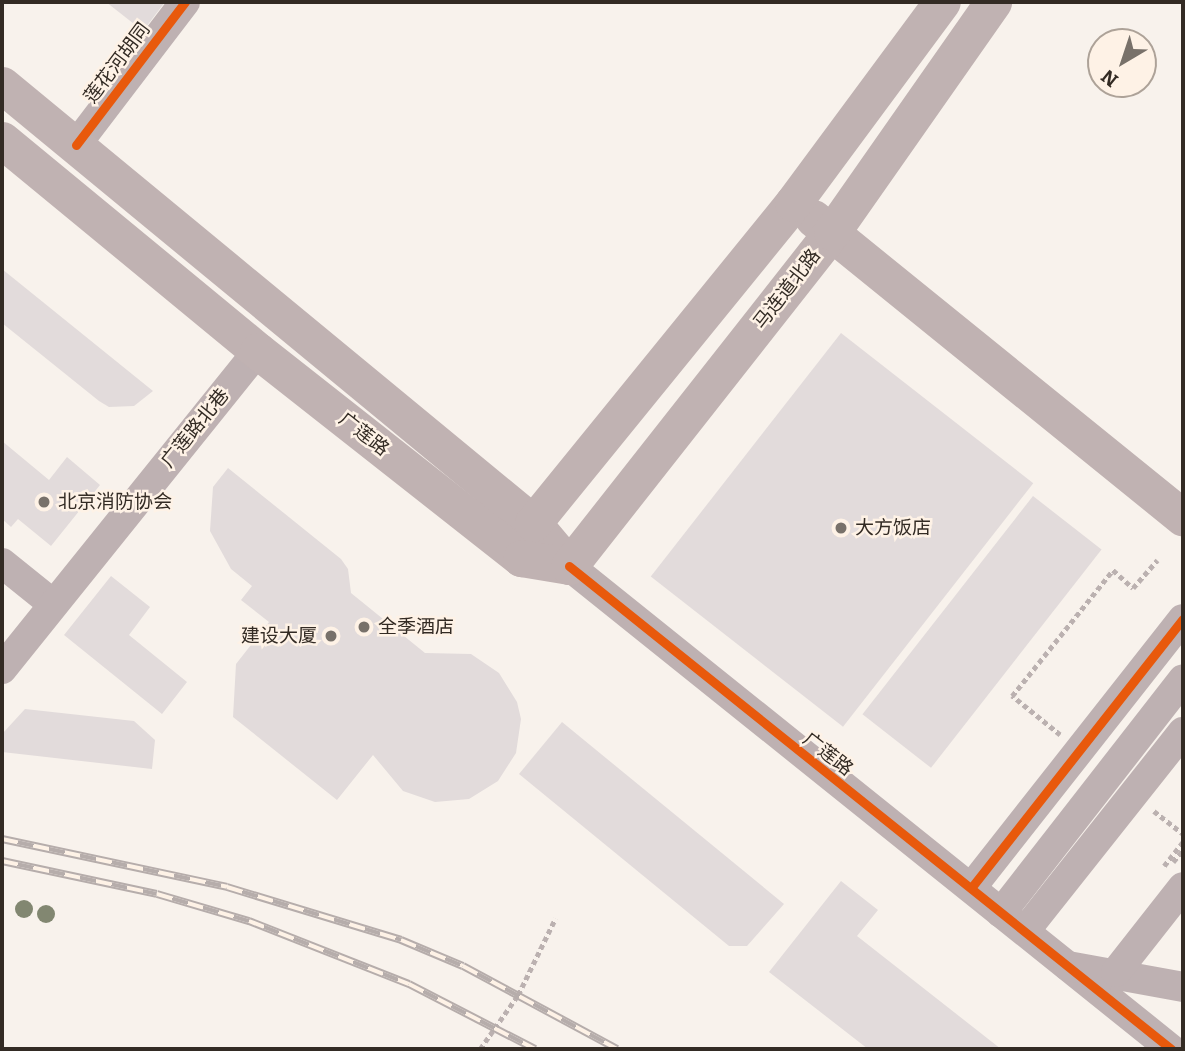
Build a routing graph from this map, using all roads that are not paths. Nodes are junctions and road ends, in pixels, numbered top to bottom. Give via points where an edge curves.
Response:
1 (185, 2) edge
2 (942, 2) edge
3 (993, 2) edge
4 (2, 85) edge
5 (2, 140) edge
6 (76, 145) junction
7 (793, 202) junction
8 (831, 232) junction
9 (258, 351) junction
10 (1183, 518) edge
11 (533, 523) junction
12 (2, 563) edge
13 (569, 566) junction
14 (53, 604) junction
15 (1183, 619) edge
16 (1183, 643) edge
17 (2, 669) edge
18 (1183, 680) edge
19 (1183, 732) edge
20 (1183, 887) edge
21 (986, 900) junction
22 (1025, 931) junction
23 (1068, 965) junction
24 (1116, 972) junction
25 (1183, 987) edge
26 (1171, 1049) edge

1 - 6 street, 莲花河胡同
2 - 7 main road
3 - 8 main road, 马连道北路
4 - 6 main road, 广莲路
5 - 9 main road, 广莲路
6 - 11 main road, 广莲路
7 - 8 main road
7 - 11 main road
8 - 10 main road
8 - 13 main road, 马连道北路
9 - 13 main road, 广莲路 via 521,558
9 - 14 street, 广莲路北巷
11 - 13 main road, 广莲路
12 - 14 street
13 - 21 street, 广莲路
14 - 17 street, 广莲路北巷
15 - 21 street
16 - 21 street
18 - 21 street
19 - 22 street
20 - 24 street
21 - 22 street, 广莲路
22 - 23 street, 广莲路
23 - 24 street
23 - 26 street, 广莲路
24 - 25 street

